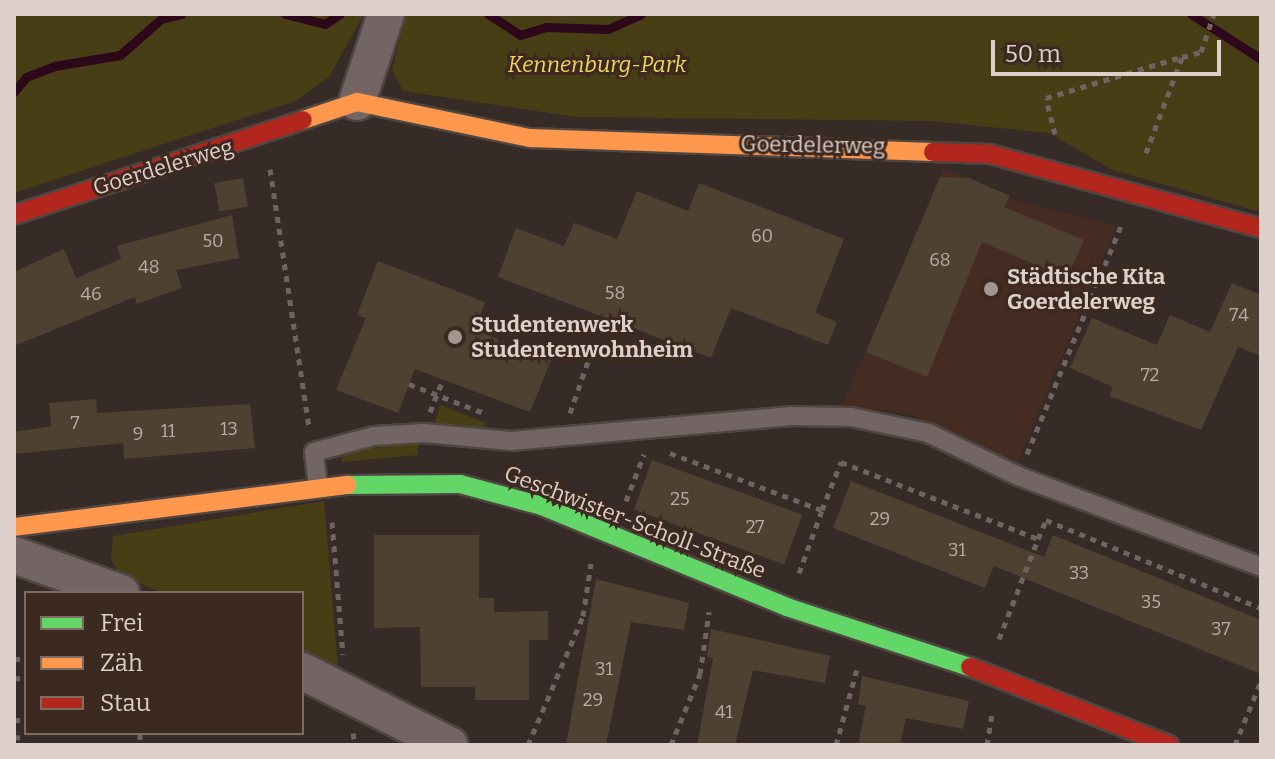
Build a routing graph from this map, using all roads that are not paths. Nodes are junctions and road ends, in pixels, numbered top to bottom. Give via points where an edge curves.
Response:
1 (384, 24) edge
2 (357, 102) junction
3 (14, 215) edge
4 (1261, 228) edge
5 (324, 486) junction
6 (14, 527) edge
7 (14, 555) edge
8 (1261, 567) edge
9 (115, 591) edge
10 (304, 672) edge
11 (449, 745) edge
12 (1169, 745) edge

1 - 2 street
2 - 3 street, Goerdelerweg
2 - 4 street, Goerdelerweg via 530,138 975,152 1136,189
5 - 6 street, Geschwister-Scholl-Straße
5 - 8 lane via 314,452 374,436 562,437 792,416 851,417 928,433 1018,476
5 - 12 street, Geschwister-Scholl-Straße via 421,481 513,496 787,607 1051,694
7 - 9 street
10 - 11 street

